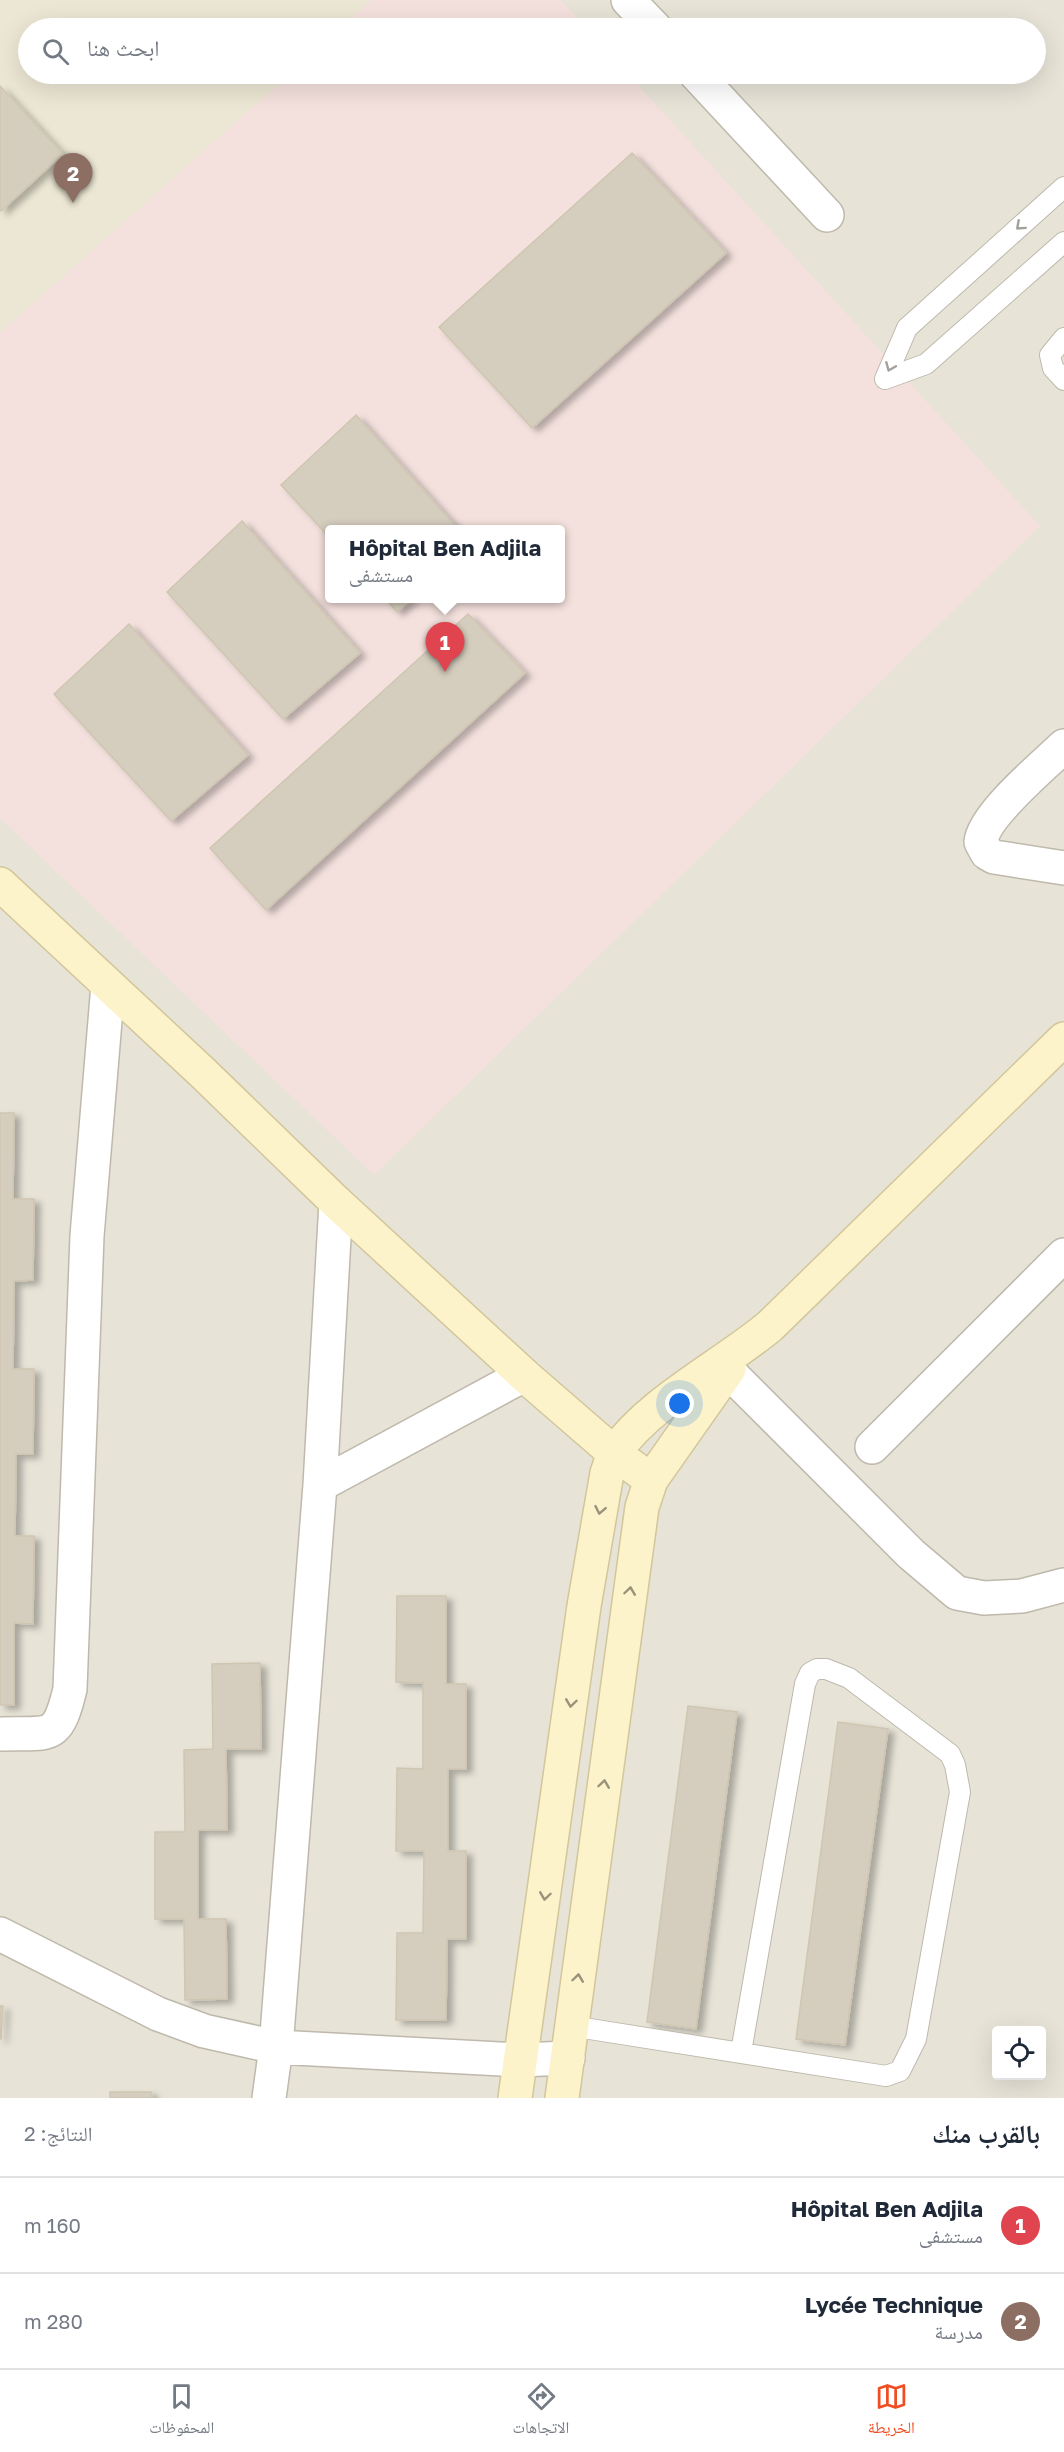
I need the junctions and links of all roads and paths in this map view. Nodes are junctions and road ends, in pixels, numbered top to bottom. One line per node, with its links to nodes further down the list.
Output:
1 (628, 0): 2 (street)
2 (645, 18)
3 (705, 84): 5 (street)
4 (1064, 187): 6 (lane, one-way to 6)
5 (827, 215)
6 (1064, 242)
7 (1064, 338): 8 (lane)
8 (1064, 380)
9 (1064, 746): 10 (street)
10 (1064, 868)
11 (0, 884): 12 (street)
12 (108, 985): 14 (street); 23 (street)
13 (1064, 1039): 16 (street)
14 (336, 1202): 17 (street); 21 (street)
15 (1064, 1255): 18 (street)
16 (731, 1360): 19 (street); 20 (street); 22 (street)
17 (524, 1375): 19 (street); 21 (street)
18 (872, 1447)
19 (614, 1453): 20 (street); 29 (street, one-way to 29)
20 (651, 1480): 25 (street, one-way to 20)
21 (320, 1485): 26 (street)
22 (1064, 1585)
23 (0, 1734)
24 (0, 1934): 26 (street)
25 (572, 2026): 27 (lane); 28 (street)
26 (276, 2047): 29 (street); 30 (street)
27 (741, 2052): 27 (lane)
28 (568, 2058): 29 (street); 32 (street)
29 (520, 2060): 31 (street)
30 (268, 2098)
31 (515, 2098)
32 (562, 2098)

